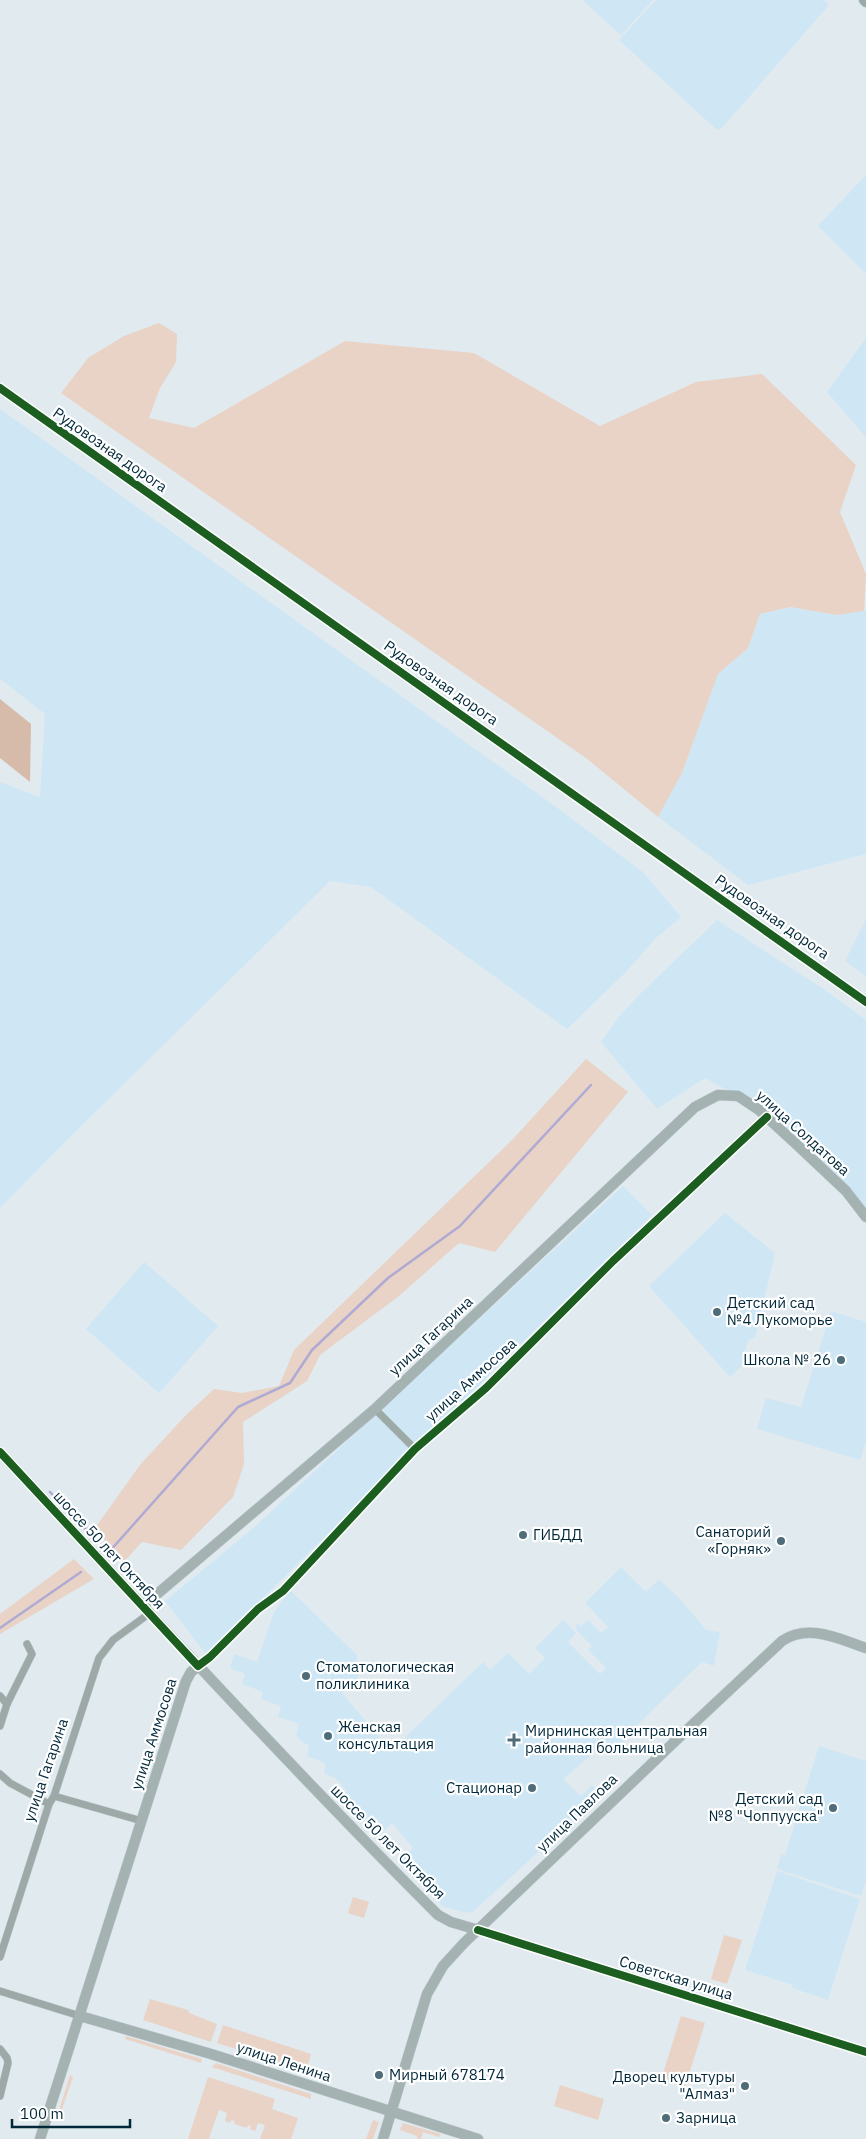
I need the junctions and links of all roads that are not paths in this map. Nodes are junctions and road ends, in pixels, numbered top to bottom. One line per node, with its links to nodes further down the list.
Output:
1 (0, 388): 2 (street, Рудовозная дорога)
2 (866, 1002)
3 (738, 1096): 4 (main road, улица Солдатова); 6 (main road, улица Гагарина)
4 (767, 1117): 5 (main road, улица Солдатова); 7 (street, улица Аммосова)
5 (866, 1217)
6 (375, 1409): 7 (street); 9 (main road, улица Гагарина)
7 (415, 1449): 12 (street, улица Аммосова)
8 (0, 1452): 9 (main road, шоссе 50 лет Октября)
9 (146, 1610): 12 (main road, шоссе 50 лет Октября); 17 (street, улица Гагарина)
10 (27, 1644): 14 (street)
11 (866, 1648): 20 (main road, улица Павлова)
12 (198, 1666): 19 (main road, улица Аммосова); 20 (main road, шоссе 50 лет Октября)
13 (0, 1696): 14 (street)
14 (7, 1704): 15 (street)
15 (0, 1726)
16 (0, 1774): 18 (street)
17 (54, 1796): 18 (street, улица Гагарина); 19 (street)
18 (49, 1804): 21 (street, улица Гагарина)
19 (142, 1821): 23 (main road, улица Аммосова)
20 (478, 1930): 25 (street, Советская улица); 27 (main road, улица Павлова)
21 (0, 1957)
22 (0, 1991): 23 (street)
23 (80, 2016): 27 (main road, улица Ленина); 28 (main road, улица Аммосова)
24 (0, 2049): 26 (street)
25 (866, 2052)
26 (0, 2096)
27 (392, 2112): 29 (main road, улица Павлова); 30 (main road, улица Ленина)
28 (40, 2139)
29 (383, 2139)
30 (478, 2139)

